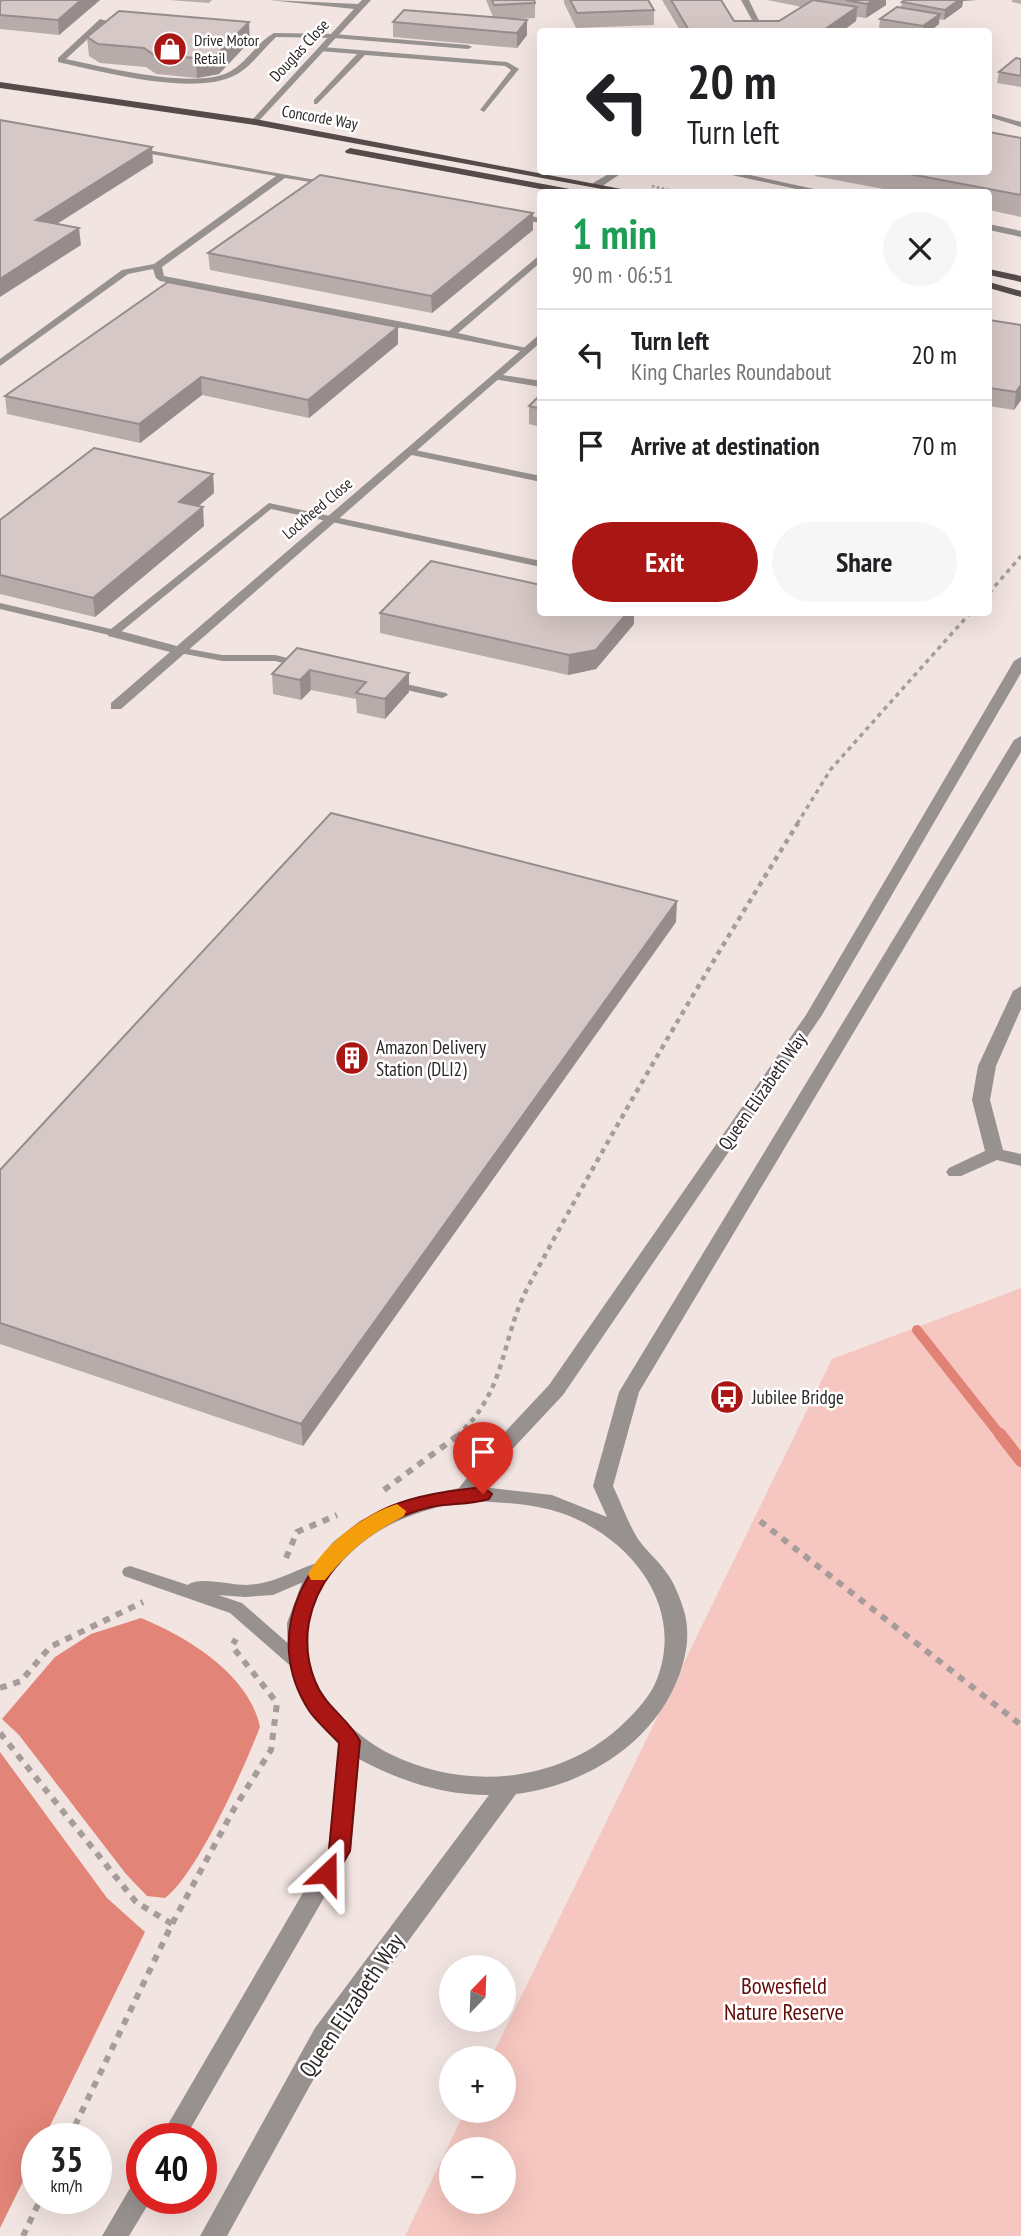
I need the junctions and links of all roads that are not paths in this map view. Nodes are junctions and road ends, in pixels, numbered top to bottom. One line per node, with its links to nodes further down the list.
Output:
1 (272, 0): 3 (street)
2 (745, 0): 5 (lane)
3 (364, 3): 6 (street, Douglas Close)
4 (103, 21): 6 (lane)
5 (760, 28)
6 (334, 36): 7 (lane); 8 (street, Douglas Close)
7 (468, 47)
8 (322, 49): 9 (lane); 15 (street, Douglas Close)
9 (363, 52): 12 (lane); 13 (lane)
10 (0, 85): 15 (main road, Concorde Way)
11 (0, 96): 25 (main road, Concorde Way)
12 (317, 102)
13 (484, 110)
14 (992, 116): 16 (lane)
15 (255, 122): 18 (main road, Concorde Way)
16 (1021, 125)
17 (121, 147): 19 (lane)
18 (537, 174)
19 (283, 175): 23 (lane); 33 (lane)
20 (543, 175): 24 (main road, Concorde Way)
21 (613, 175): 24 (street)
22 (738, 175): 27 (street)
23 (337, 185)
24 (597, 185): 26 (main road, Concorde Way)
25 (554, 189)
26 (617, 189)
27 (808, 189)
28 (500, 214): 29 (lane)
29 (537, 220)
30 (992, 228): 31 (street)
31 (1021, 234)
32 (537, 260): 38 (lane)
33 (157, 266): 38 (lane); 40 (lane)
34 (992, 273): 35 (main road)
35 (1021, 279)
36 (992, 286): 37 (main road)
37 (1021, 294)
38 (450, 335): 39 (lane)
39 (536, 342): 41 (street, Lockheed Close)
40 (0, 363)
41 (496, 377): 42 (lane); 43 (street, Lockheed Close)
42 (537, 383)
43 (410, 452): 44 (lane); 45 (street, Lockheed Close)
44 (537, 478)
45 (331, 518): 46 (lane); 48 (lane); 49 (street, Lockheed Close)
46 (537, 563)
47 (0, 606): 48 (lane)
48 (113, 633): 49 (street)
49 (178, 650): 51 (lane); 54 (street, Lockheed Close)
50 (1021, 661): 60 (street, Queen Elizabeth Way)
51 (314, 667)
52 (378, 681): 53 (lane)
53 (442, 695)
54 (116, 706)
55 (1021, 740): 61 (street, Queen Elizabeth Way)
56 (1021, 990): 57 (street)
57 (995, 1154): 58 (street); 59 (street)
58 (1021, 1160)
59 (955, 1172)
60 (465, 1494): 61 (street); 62 (street)
61 (629, 1542): 67 (street)
62 (323, 1567): 64 (lane); 65 (street)
63 (130, 1572): 64 (lane)
64 (173, 1585): 65 (lane)
65 (300, 1664): 66 (street)
66 (350, 1741): 67 (street); 68 (street)
67 (509, 1786): 71 (street, Queen Elizabeth Way)
68 (181, 2123)
69 (128, 2214): 70 (street)
70 (115, 2236)
71 (213, 2236)

